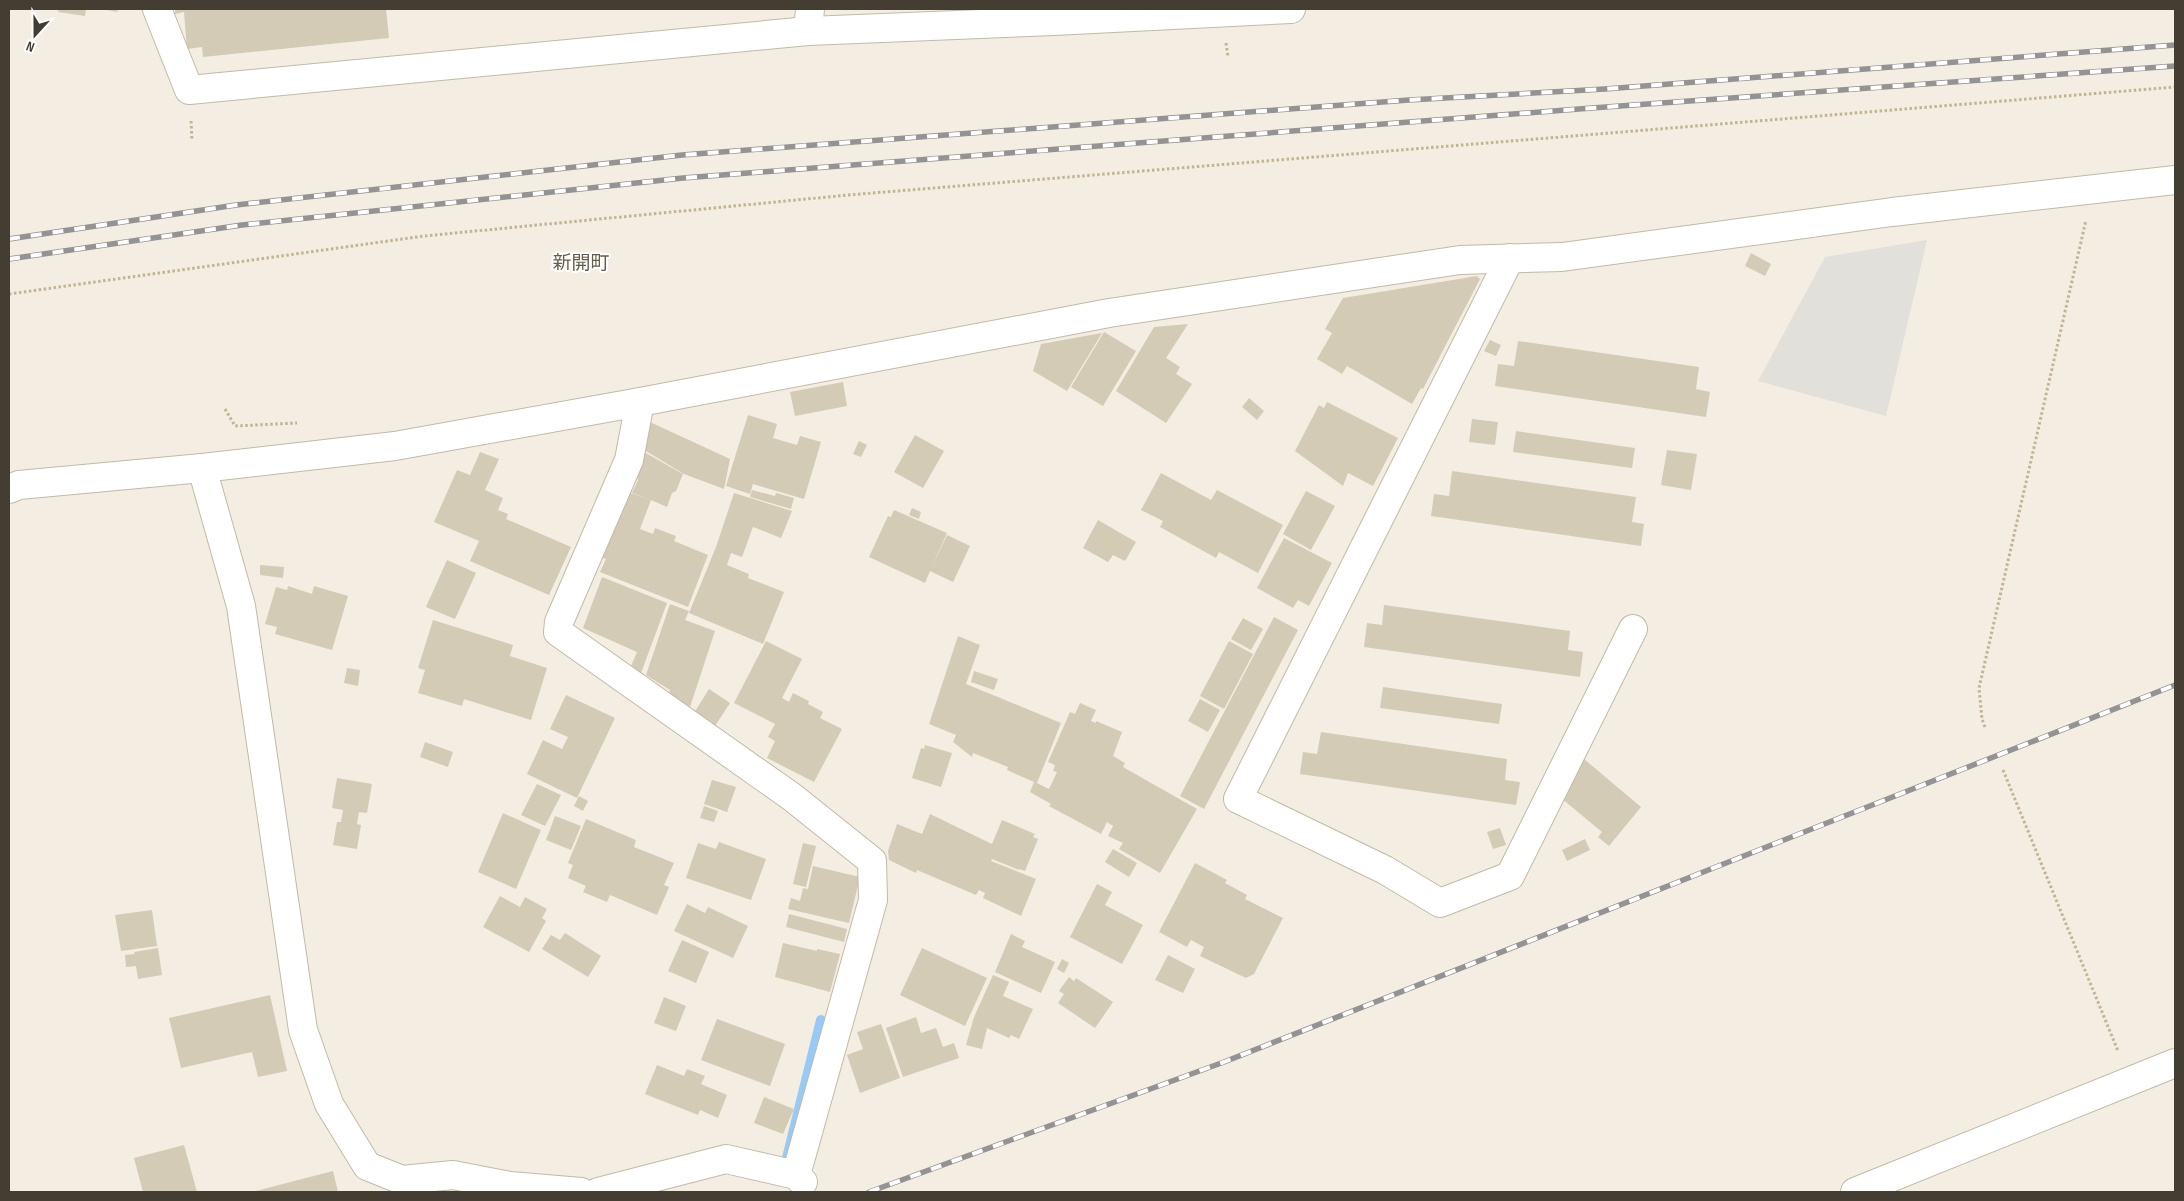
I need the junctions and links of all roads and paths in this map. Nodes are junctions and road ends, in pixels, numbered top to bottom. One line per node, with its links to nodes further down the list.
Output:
1 (157, 9): 3 (street)
2 (1291, 9): 3 (street)
3 (809, 20)
4 (2175, 87): 8 (path)
5 (2175, 180): 6 (street)
6 (2093, 190): 7 (street); 13 (path)
7 (1510, 258): 9 (street); 12 (street)
8 (9, 294)
9 (640, 402): 10 (street); 18 (street)
10 (202, 468): 11 (street); 17 (street)
11 (9, 489)
12 (1633, 629)
13 (1985, 727)
14 (2003, 770): 16 (path)
15 (2175, 1063): 16 (street)
16 (2130, 1082): 19 (street)
17 (581, 1192)
18 (598, 1192)
19 (1855, 1192)

